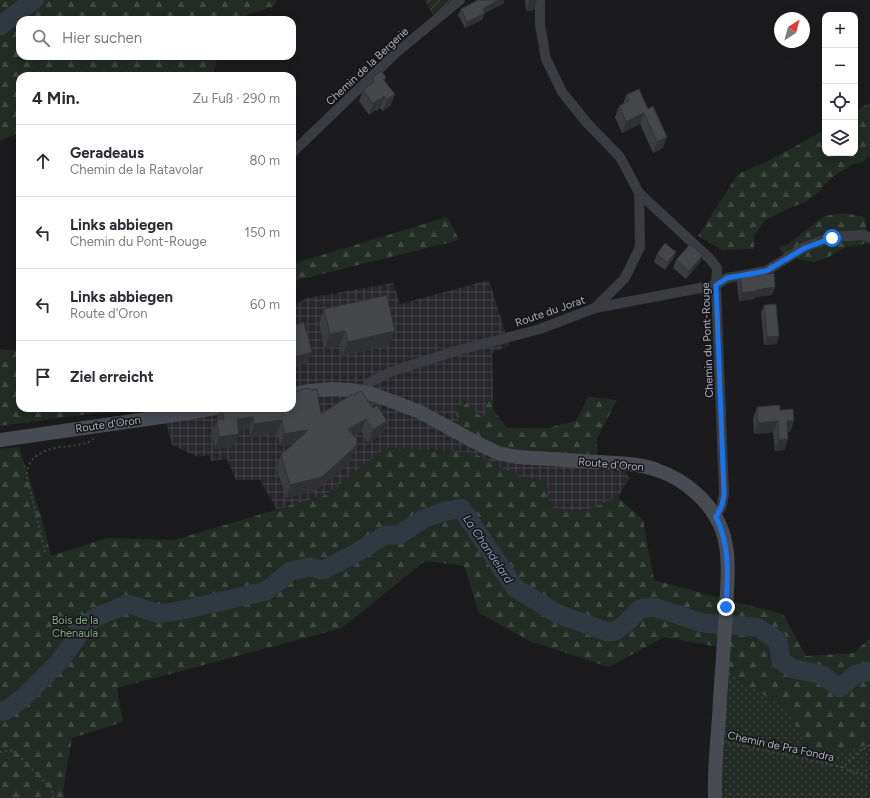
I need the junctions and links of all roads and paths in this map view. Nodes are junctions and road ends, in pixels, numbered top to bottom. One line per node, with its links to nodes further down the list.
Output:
1 (460, 0): 3 (street, Chemin de la Bergerie)
2 (540, 0): 4 (street, Route du Jorat)
3 (296, 149)
4 (639, 193): 6 (street, Chemin du Pont-Rouge); 7 (street, Route du Jorat)
5 (870, 238): 6 (street)
6 (716, 285): 7 (street); 13 (street, Chemin du Pont-Rouge)
7 (596, 308): 8 (street, Route du Jorat)
8 (363, 392): 9 (main road, Route d'Oron); 13 (main road, Route d'Oron)
9 (296, 393)
10 (190, 412): 11 (main road, Route d'Oron)
11 (97, 426): 12 (main road, Route d'Oron); 14 (path)
12 (0, 440)
13 (716, 517): 15 (main road, Route d'Oron)
14 (45, 552)
15 (717, 740): 18 (path, Chemin de Pra Fondra); 21 (main road, Route d'Oron)
16 (870, 745): 18 (path, Chemin de Pra Fondra)
17 (0, 752): 20 (path)
18 (842, 767): 19 (path, Chemin de Pra Fondra)
19 (870, 777)
20 (53, 798)
21 (715, 798)

